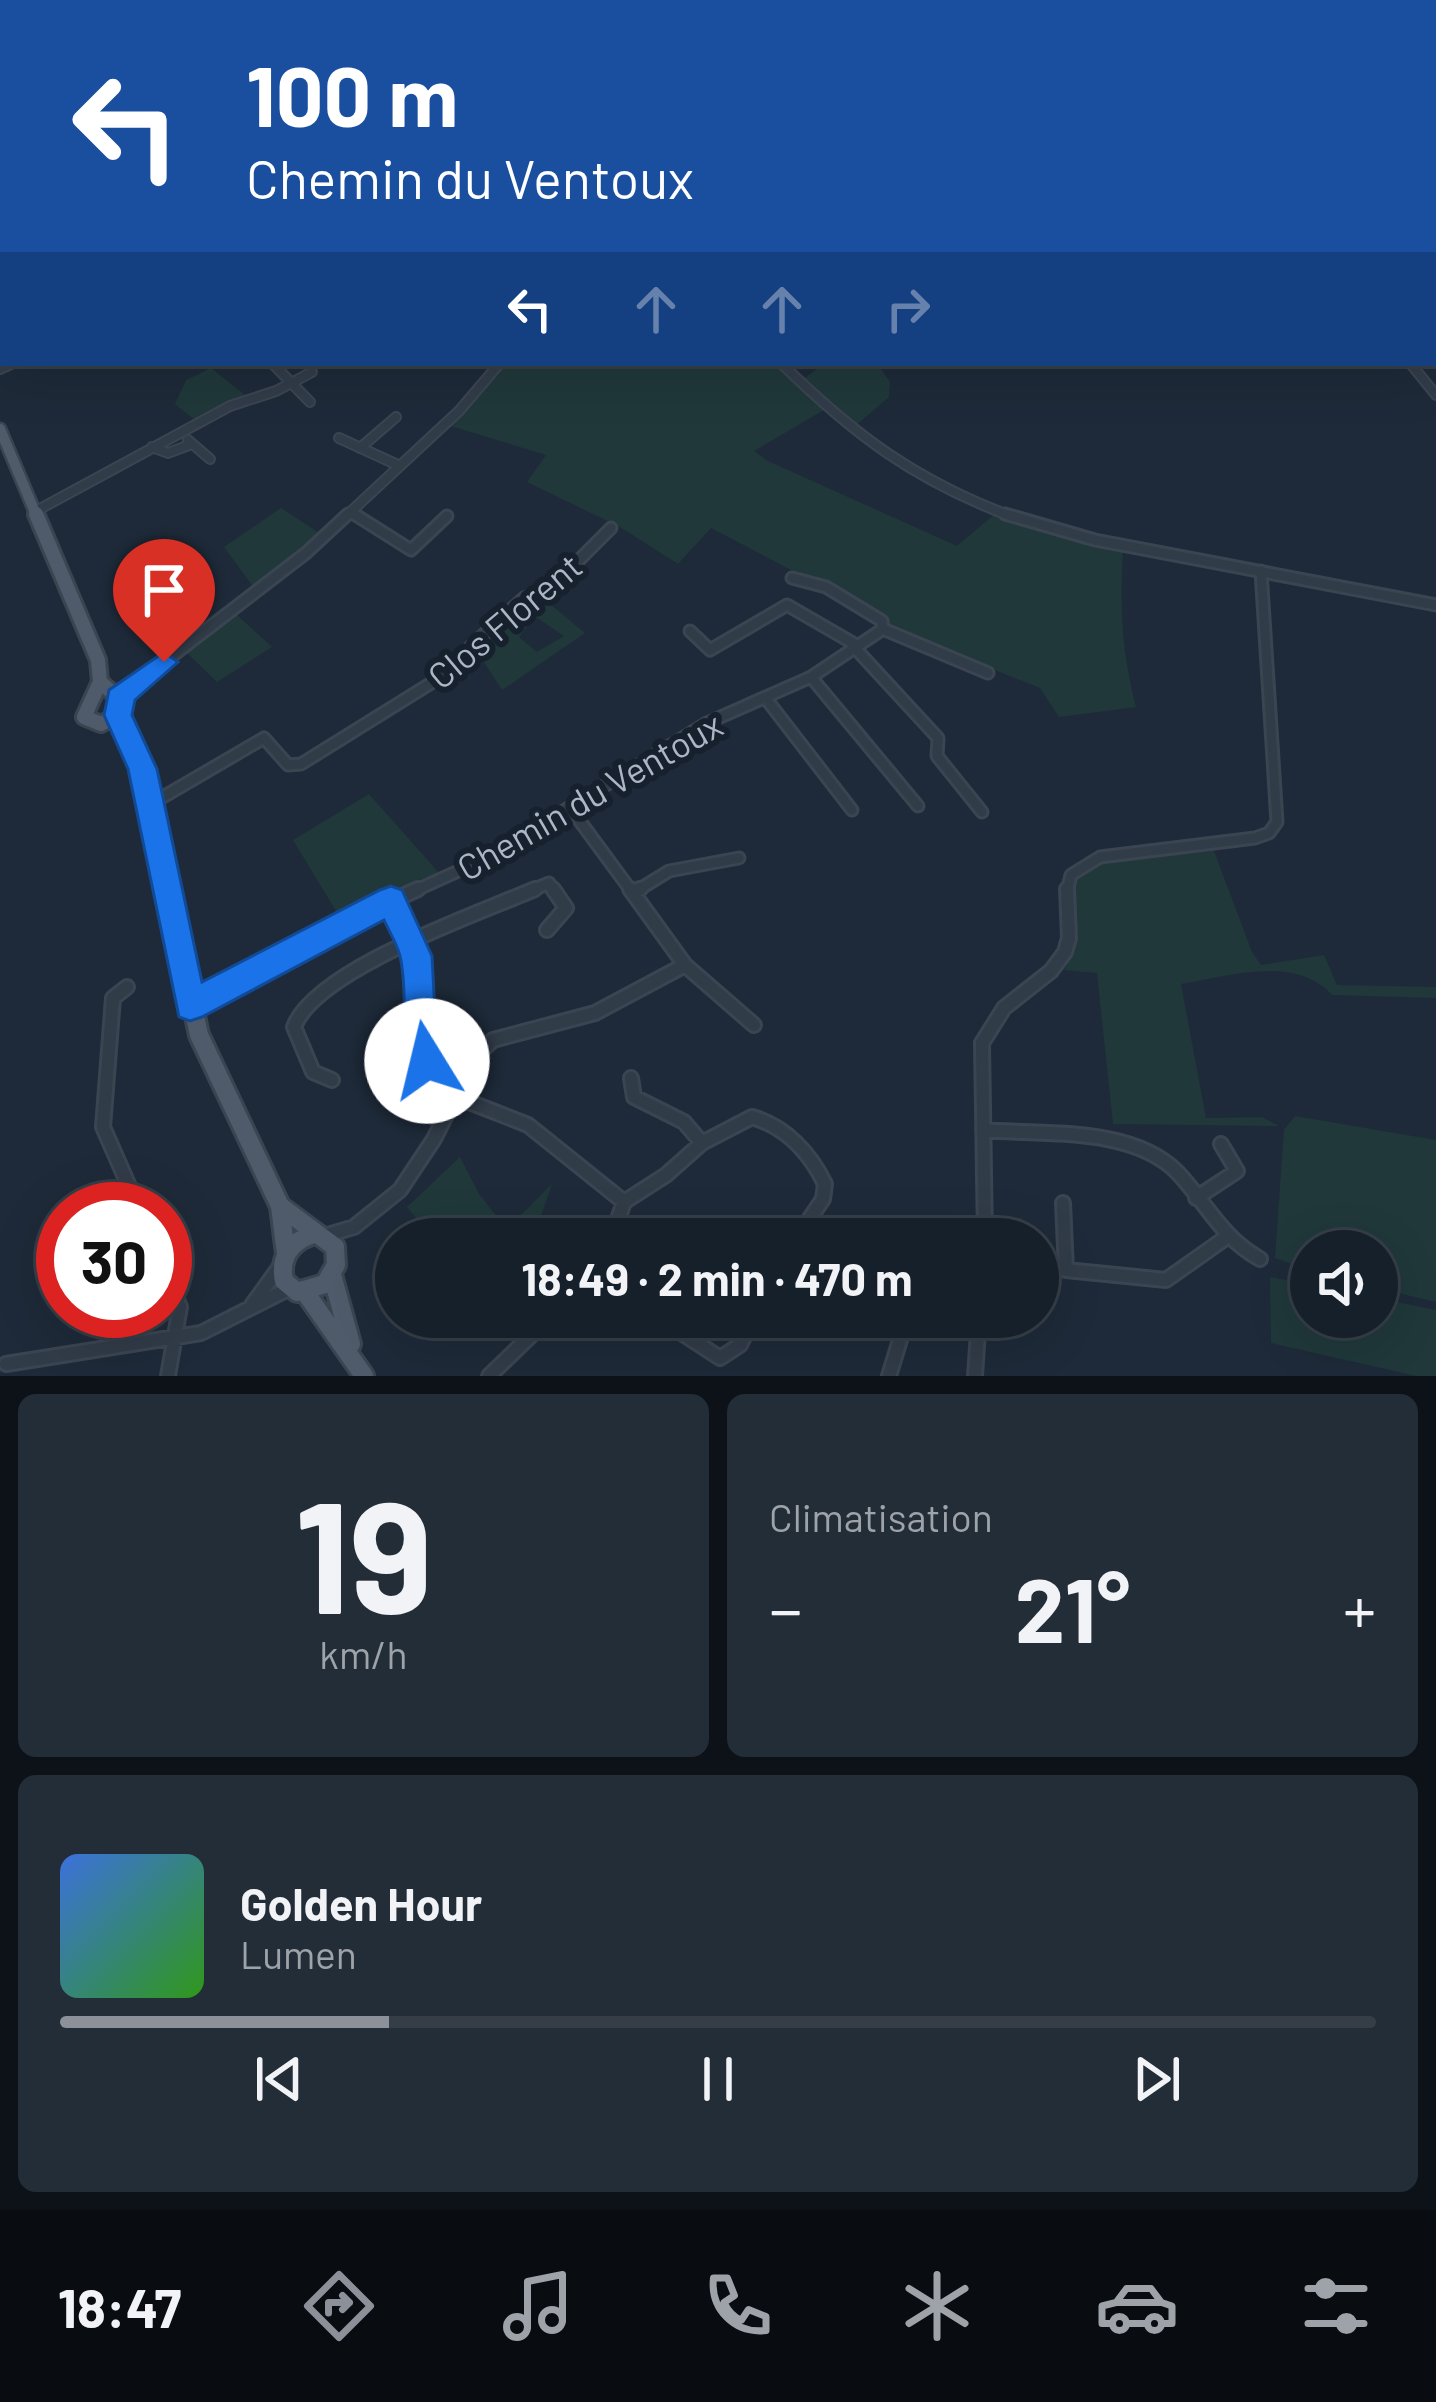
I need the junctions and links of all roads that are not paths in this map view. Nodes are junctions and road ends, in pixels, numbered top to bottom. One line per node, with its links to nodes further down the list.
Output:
1 (275, 366): 6 (street)
2 (497, 366): 17 (street)
3 (784, 366): 24 (street)
4 (1412, 366): 7 (street)
5 (313, 372): 6 (street)
6 (292, 384): 8 (street); 11 (street)
7 (1436, 395)
8 (310, 401)
9 (396, 417): 15 (street)
10 (0, 429): 20 (main road)
11 (179, 433): 13 (street); 14 (street)
12 (339, 438): 15 (street)
13 (192, 444): 14 (street); 16 (street)
14 (147, 446): 18 (street); 19 (street)
15 (360, 448): 17 (street)
16 (210, 459)
17 (400, 466): 21 (street)
18 (61, 494): 19 (street); 20 (street)
19 (48, 496): 20 (street)
20 (33, 506): 32 (main road)
21 (351, 512): 22 (street); 32 (street)
22 (447, 516)
23 (611, 528): 37 (street, Clos Florent)
24 (1261, 571): 26 (street); 54 (street)
25 (792, 578): 27 (street)
26 (1436, 605)
27 (883, 629): 29 (street, Chemin du Ventoux); 30 (street)
28 (690, 631): 29 (street)
29 (856, 647): 31 (street, Chemin du Ventoux); 41 (street)
30 (988, 673)
31 (811, 677): 33 (street, Chemin du Ventoux); 38 (street)
32 (110, 691): 34 (main road); 35 (main road)
33 (766, 700): 39 (street, Chemin du Ventoux); 40 (street)
34 (118, 715): 35 (main road); 36 (main road)
35 (100, 724): 36 (main road)
36 (129, 749): 37 (main road)
37 (151, 804): 49 (main road)
38 (918, 806)
39 (571, 809): 43 (street); 44 (street, Chemin du Ventoux)
40 (852, 810)
41 (982, 812)
42 (739, 858): 43 (street)
43 (635, 892): 47 (street)
44 (391, 900): 46 (street); 49 (street, Chemin du Ventoux)
45 (547, 930): 46 (street)
46 (412, 945): 52 (street); 53 (street)
47 (685, 965): 50 (street); 53 (street)
48 (127, 987): 57 (street)
49 (190, 1006): 61 (main road)
50 (754, 1025)
51 (631, 1078): 55 (street)
52 (332, 1080)
53 (454, 1096): 59 (street); 65 (street)
54 (983, 1130): 58 (street); 64 (street)
55 (702, 1143): 59 (street); 63 (street)
56 (1221, 1144): 58 (street)
57 (127, 1182)
58 (1196, 1198): 67 (street)
59 (624, 1202): 62 (street)
60 (1063, 1203): 67 (street)
61 (280, 1206): 66 (main road); 68 (main road)
62 (618, 1218)
63 (810, 1218)
64 (985, 1218)
65 (353, 1229): 66 (street); 70 (street)
66 (319, 1235): 68 (main road); 70 (main road)
67 (1224, 1239): 69 (street)
68 (284, 1259): 71 (main road); 72 (street)
69 (1260, 1259)
70 (334, 1265): 71 (main road); 83 (main road)
71 (297, 1290): 72 (street); 83 (main road)
72 (248, 1309): 73 (street)
73 (192, 1334)
74 (166, 1338): 82 (street)
75 (178, 1338): 84 (street)
76 (528, 1338): 85 (street)
77 (686, 1338): 81 (street)
78 (744, 1338): 81 (street)
79 (901, 1338): 87 (street)
80 (978, 1338): 88 (street)
81 (720, 1358): 86 (street)
82 (2, 1365)
83 (360, 1368)
84 (168, 1376)
85 (489, 1376)
86 (719, 1376)
87 (889, 1376)
88 (975, 1376)

